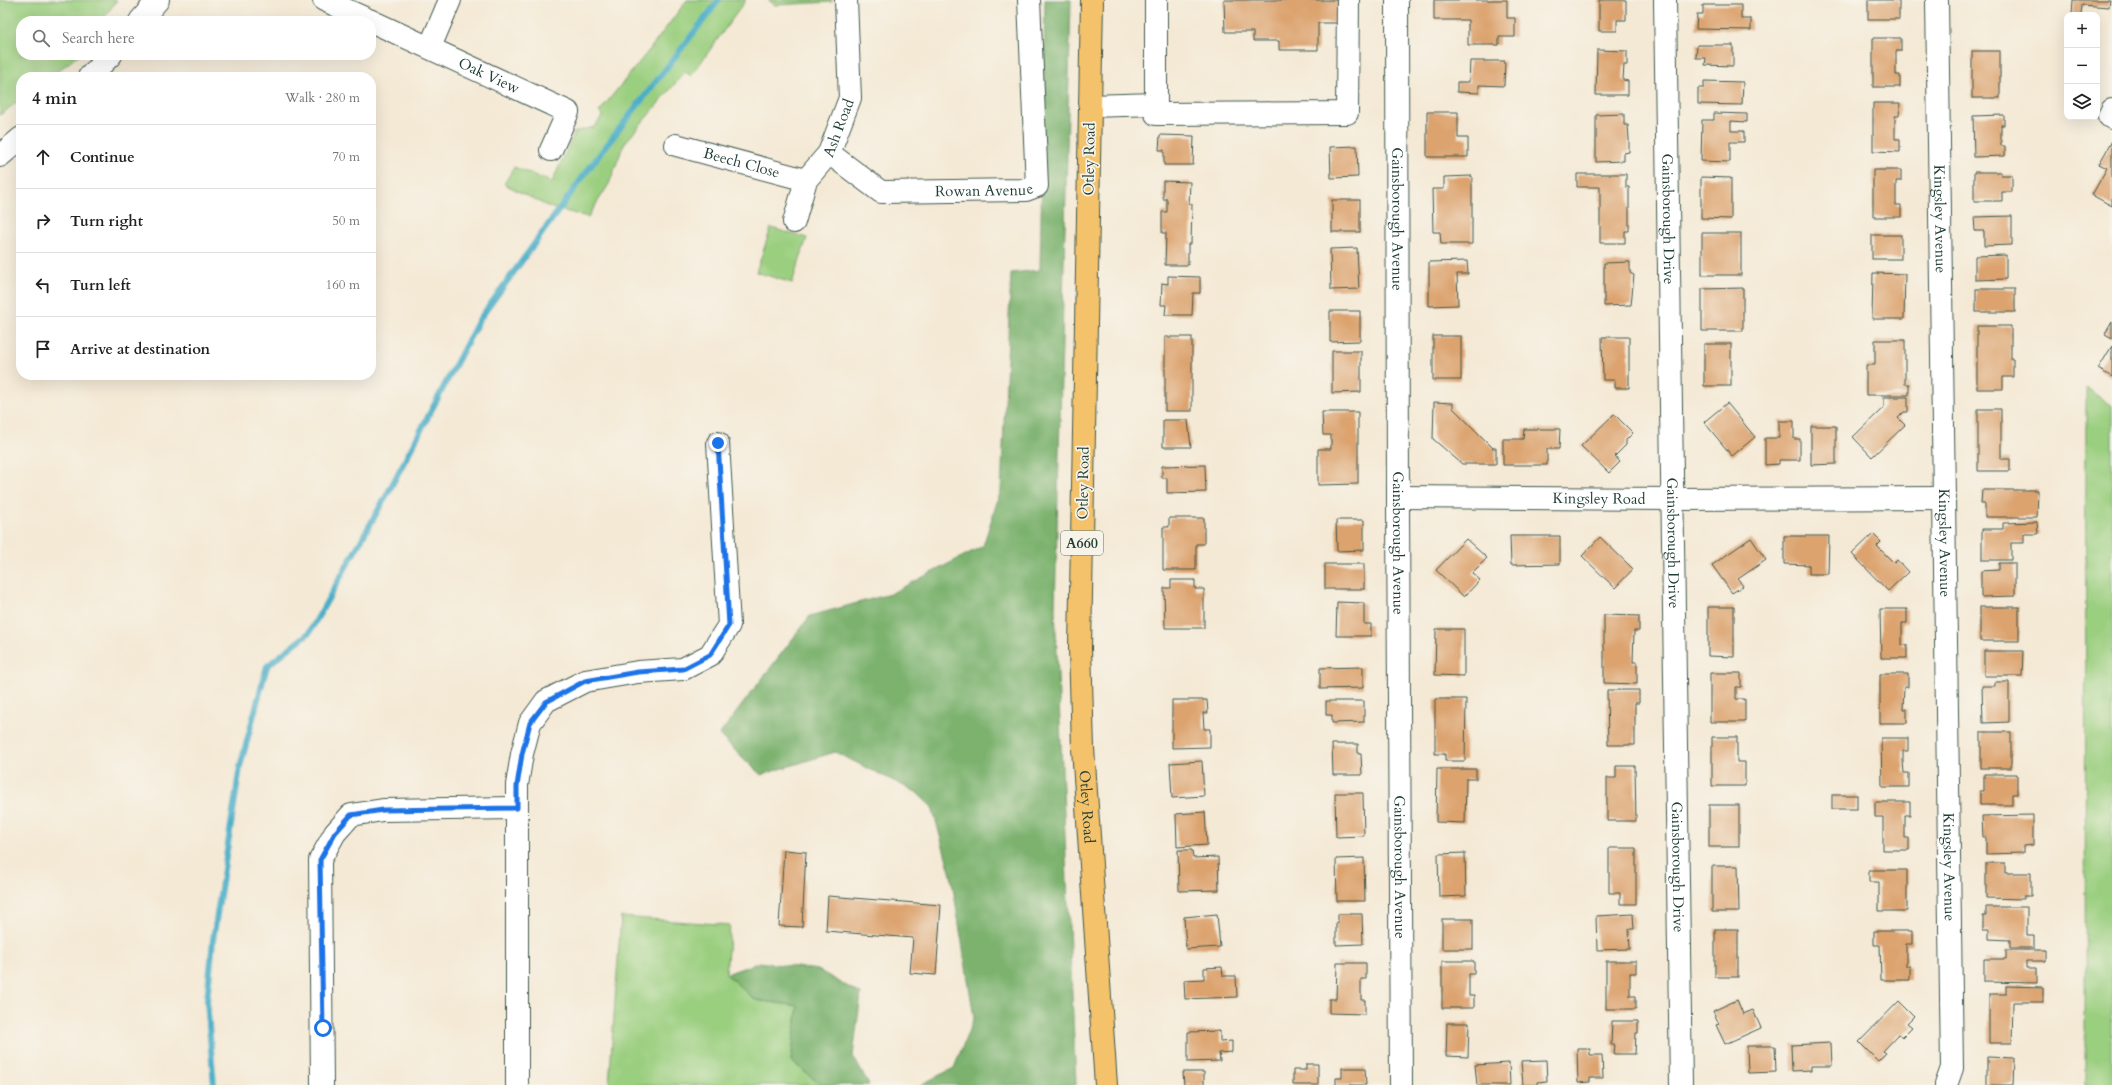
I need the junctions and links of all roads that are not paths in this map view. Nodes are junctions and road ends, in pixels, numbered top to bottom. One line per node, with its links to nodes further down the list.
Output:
1 (158, 0): 12 (street)
2 (324, 0): 13 (street, Oak View)
3 (450, 0): 15 (street)
4 (846, 0): 25 (street, Ash Road)
5 (1029, 0): 25 (street, Rowan Avenue)
6 (1092, 0): 19 (highway, Otley Road / A660)
7 (1156, 0): 18 (street)
8 (1348, 0): 18 (street)
9 (1398, 0): 30 (street, Gainsborough Avenue)
10 (1665, 0): 32 (street, Gainsborough Drive)
11 (1937, 0): 31 (street, Kingsley Avenue)
12 (144, 16)
13 (360, 16)
14 (376, 23): 15 (street, Oak View)
15 (430, 47): 24 (street, Oak View)
16 (106, 60): 17 (street)
17 (94, 72)
18 (1156, 104): 19 (street)
19 (1090, 106): 36 (highway, Otley Road / A660)
20 (2112, 110): 21 (street)
21 (2112, 118)
22 (16, 142): 26 (street)
23 (676, 145): 27 (street, Beech Close)
24 (551, 150)
25 (829, 153): 27 (street, Ash Road)
26 (0, 156)
27 (806, 180): 28 (street, Ash Road)
28 (794, 222)
29 (718, 443): 33 (street)
30 (1398, 497): 32 (street, Kingsley Road); 37 (street, Gainsborough Avenue)
31 (1945, 498): 32 (street, Kingsley Road); 39 (street, Kingsley Avenue)
32 (1672, 499): 38 (street, Gainsborough Drive)
33 (517, 808): 34 (street); 35 (street)
34 (322, 1085)
35 (517, 1085)
36 (1106, 1085)
37 (1401, 1085)
38 (1681, 1085)
39 (1946, 1085)

